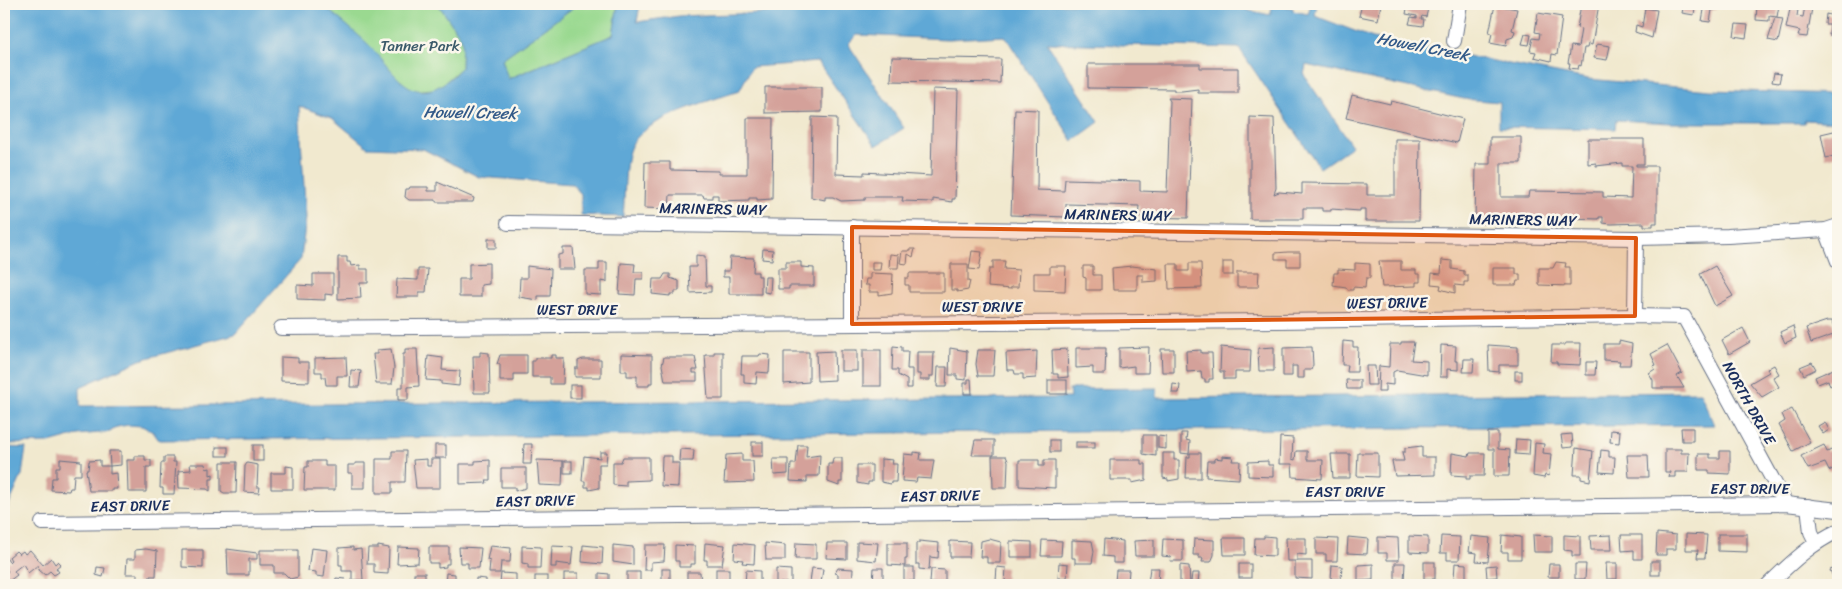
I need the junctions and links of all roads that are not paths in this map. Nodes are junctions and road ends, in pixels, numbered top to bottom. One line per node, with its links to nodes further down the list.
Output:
1 (1460, 4): 2 (street)
2 (1454, 41)
3 (508, 223): 4 (street, MARINERS WAY)
4 (852, 227): 6 (street, MARINERS WAY); 10 (street)
5 (1832, 228): 6 (street, MARINERS WAY); 7 (street)
6 (1636, 238): 8 (street)
7 (1838, 262)
8 (1635, 316): 9 (street, WEST DRIVE); 10 (street, WEST DRIVE)
9 (1684, 317): 12 (street, NORTH DRIVE)
10 (852, 324): 11 (street, WEST DRIVE)
11 (281, 328)
12 (1786, 504): 13 (street, EAST DRIVE); 15 (street, EAST DRIVE)
13 (1808, 506): 14 (street, EAST DRIVE); 17 (street)
14 (1838, 510)
15 (42, 523)
16 (1838, 531): 17 (street)
17 (1816, 542): 18 (street)
18 (1768, 585)

